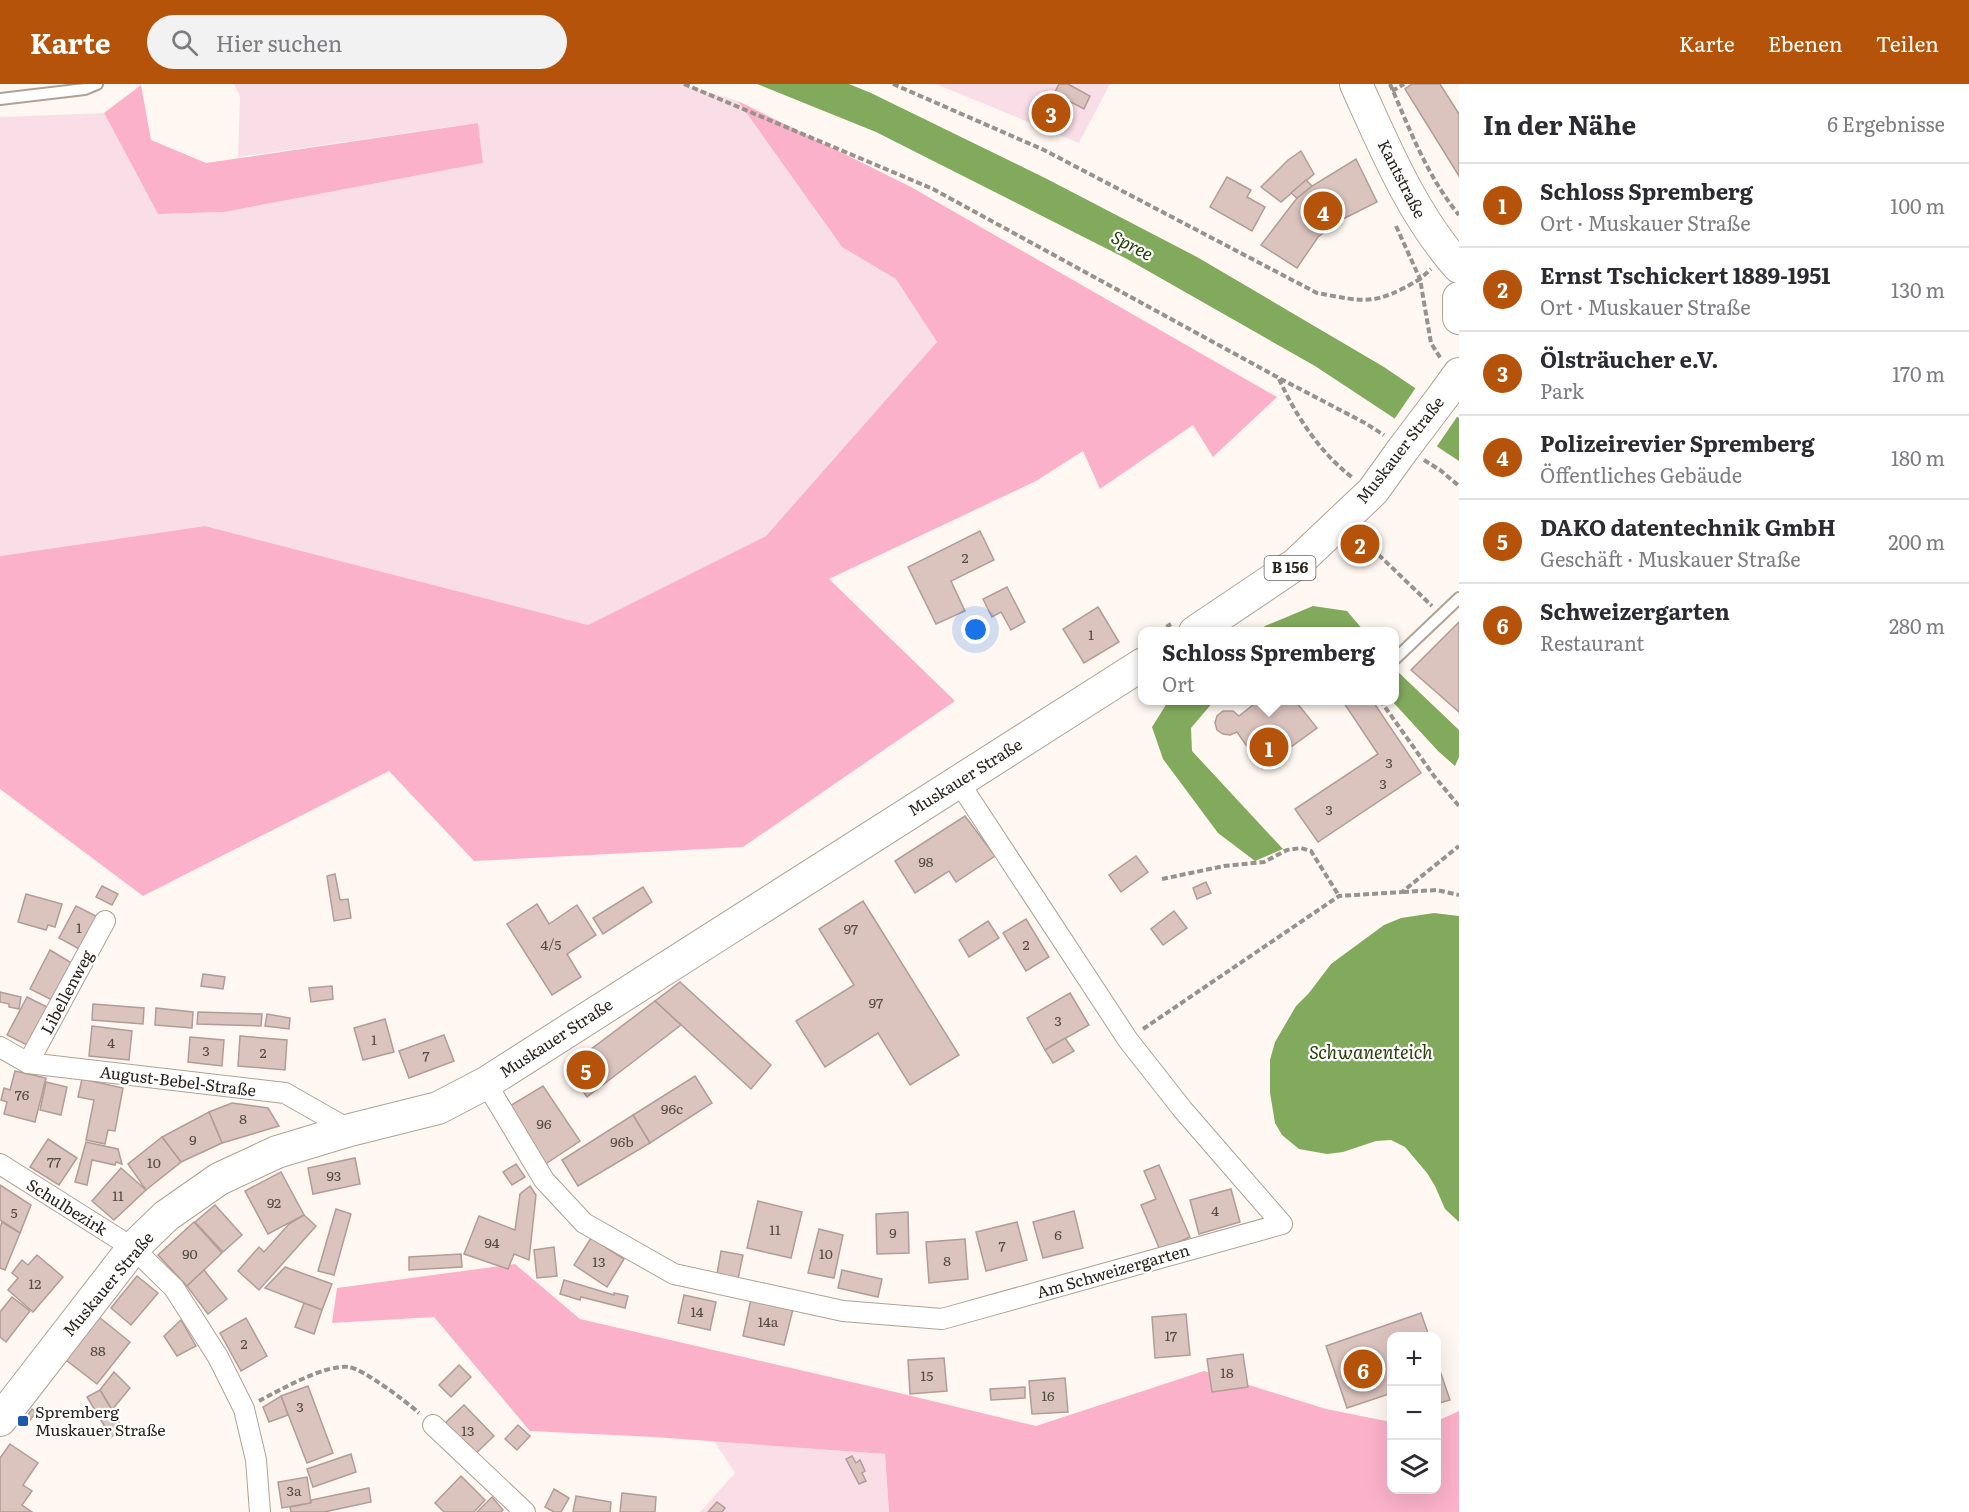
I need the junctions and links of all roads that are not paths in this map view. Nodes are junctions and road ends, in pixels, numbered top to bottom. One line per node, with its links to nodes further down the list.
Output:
1 (98, 84): 3 (lane)
2 (1356, 84): 4 (main road, Kantstraße)
3 (0, 99)
4 (1459, 267)
5 (1459, 298): 6 (main road)
6 (1459, 318)
7 (1447, 376): 9 (main road, Muskauer Straße / B 156, bridge)
8 (1459, 598): 10 (lane)
9 (1202, 627)
10 (1399, 655)
11 (1138, 667): 12 (main road, Muskauer Straße)
12 (958, 781): 16 (main road, Muskauer Straße); 16 (street, Am Schweizergarten)
13 (105, 921): 15 (street, Libellenweg)
14 (0, 1047): 15 (street, August-Bebel-Straße)
15 (28, 1063): 17 (street, August-Bebel-Straße)
16 (486, 1083): 17 (main road, Muskauer Straße)
17 (350, 1130): 19 (main road, Muskauer Straße)
18 (0, 1164): 19 (street, Schulbezirk)
19 (133, 1248): 20 (main road, Muskauer Straße); 22 (street, Schulbezirk)
20 (0, 1420)
21 (433, 1425): 23 (street)
22 (260, 1512)
23 (525, 1512)

